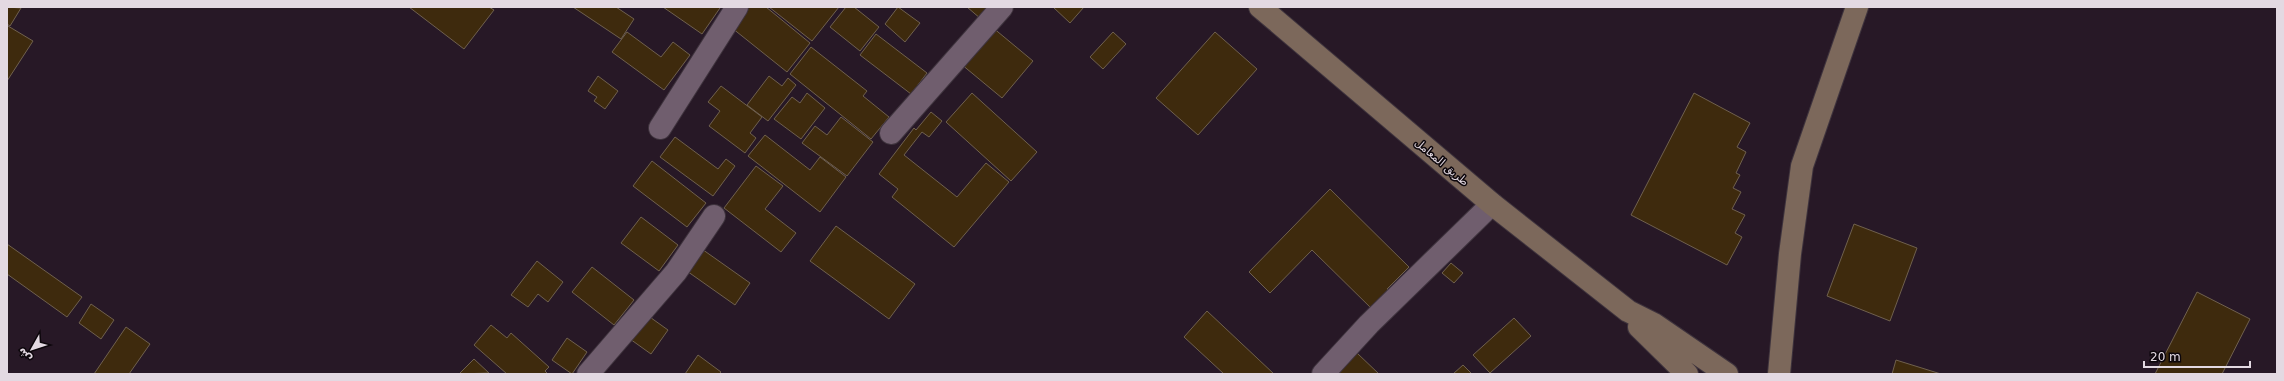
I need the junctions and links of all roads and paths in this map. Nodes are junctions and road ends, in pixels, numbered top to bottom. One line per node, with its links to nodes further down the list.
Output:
1 (737, 7): 5 (street)
2 (1002, 7): 6 (street)
3 (1260, 7): 7 (main road, طريق المعامل)
4 (1857, 7): 14 (main road)
5 (660, 128)
6 (891, 133)
7 (1492, 204): 9 (main road, طريق المعامل); 11 (street)
8 (714, 216): 10 (street)
9 (1628, 311): 12 (main road); 13 (main road)
10 (588, 374)
11 (1323, 374)
12 (1687, 374)
13 (1727, 374)
14 (1779, 374)

